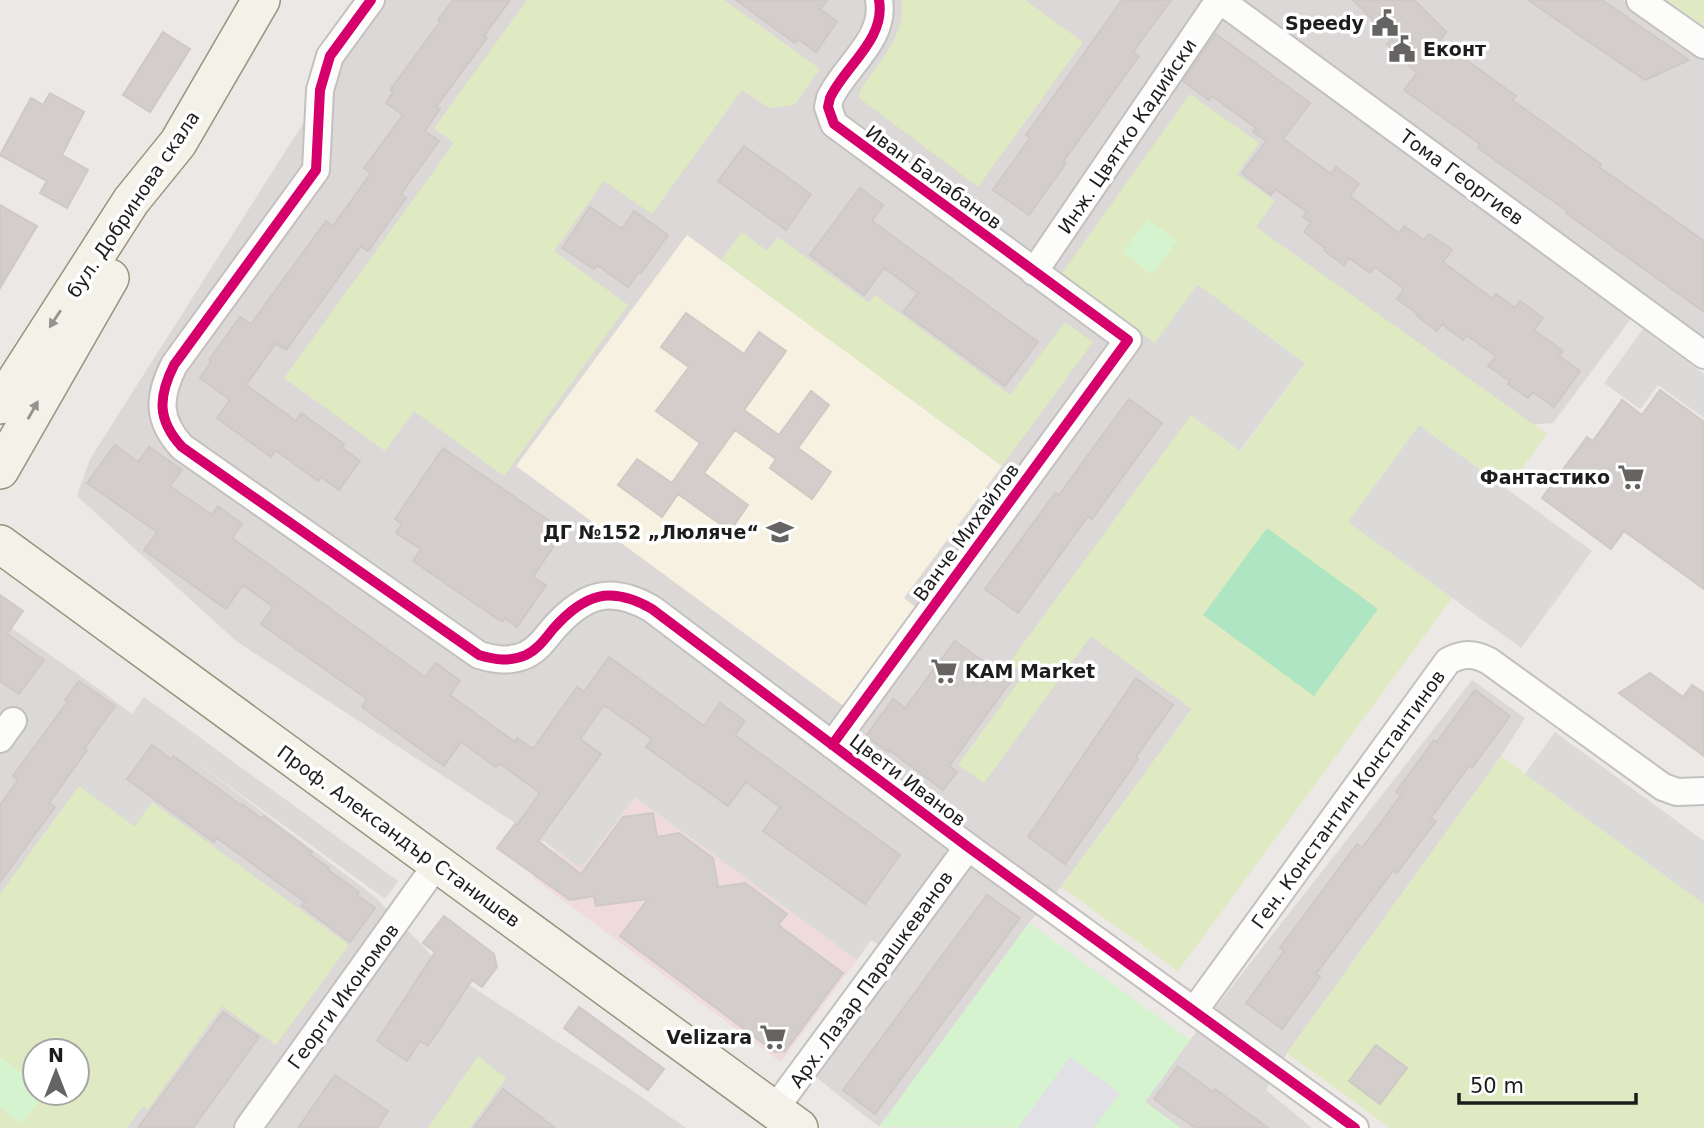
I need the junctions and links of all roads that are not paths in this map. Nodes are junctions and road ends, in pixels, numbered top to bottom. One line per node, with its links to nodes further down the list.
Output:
1 (261, 0): 7 (street, бул. Добринова скала)
2 (371, 0): 14 (street, Цвети Иванов)
3 (879, 0): 8 (street, Иван Балабанов)
4 (1220, 0): 8 (street, Инж. Цвятко Кадийски); 10 (street, Тома Георгиев)
5 (1640, 0): 6 (street)
6 (1704, 45)
7 (178, 143): 11 (street, бул. Добринова скала, one-way to 11); 12 (street, one-way to 7)
8 (1034, 272): 9 (street, Иван Балабанов)
9 (1128, 340): 14 (street, Ванче Михайлов)
10 (1704, 355)
11 (0, 405)
12 (0, 470)
13 (0, 544): 17 (street, Проф. Александър Станишев)
14 (832, 745): 16 (street, Цвети Иванов)
15 (1704, 791): 18 (street, Ген. Константин Константинов)
16 (968, 847): 18 (street, Цвети Иванов); 19 (street, Арх. Лазар Парашкеванов)
17 (437, 864): 19 (street, Проф. Александър Станишев); 20 (street, Георги Икономов)
18 (1194, 1011): 21 (street, Цвети Иванов)
19 (787, 1119)
20 (248, 1128)
21 (1355, 1128)

